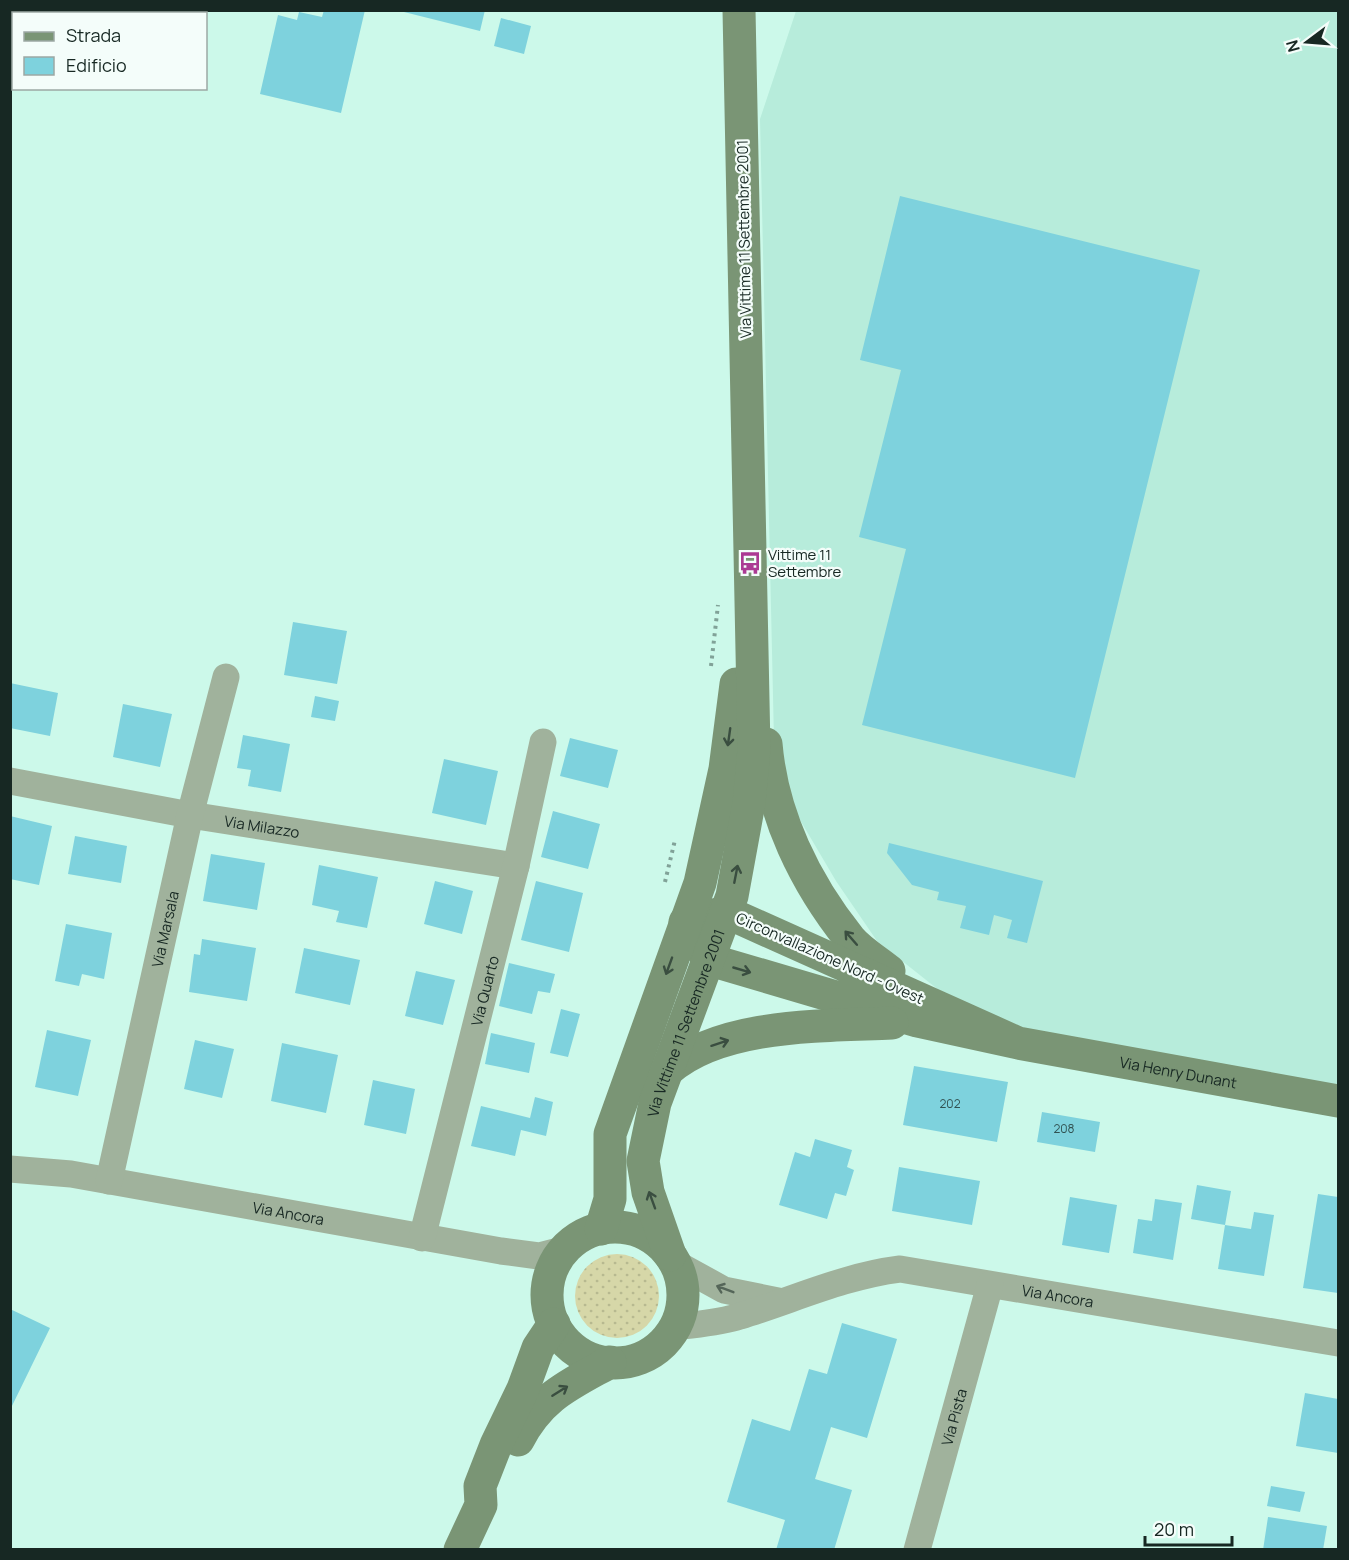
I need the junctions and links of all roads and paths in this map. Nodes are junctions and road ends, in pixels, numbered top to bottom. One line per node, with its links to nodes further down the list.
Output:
1 (739, 10): 2 (main road, Via Vittime 11 Settembre 2001)
2 (750, 569): 12 (main road, Via Vittime 11 Settembre 2001, one-way to 2); 13 (main road, one-way to 13); 15 (main road, one-way to 2)
3 (718, 603): 4 (path)
4 (710, 672)
5 (226, 677): 8 (street, Via Marsala)
6 (543, 742): 10 (street, Via Quarto)
7 (10, 781): 8 (street, Via Milazzo)
8 (190, 815): 10 (street, Via Milazzo); 20 (street, Via Marsala)
9 (676, 833): 11 (path)
10 (516, 866): 22 (street, Via Quarto)
11 (662, 891)
12 (726, 912): 13 (main road, Circonvallazione Nord - Ovest); 14 (main road, Via Vittime 11 Settembre 2001); 15 (main road, Circonvallazione Nord - Ovest)
13 (685, 922): 14 (main road); 21 (main road, one-way to 21)
14 (710, 960): 15 (main road, Circonvallazione Nord - Ovest, one-way to 15); 17 (main road, Via Vittime 11 Settembre 2001)
15 (923, 1011): 16 (main road, Circonvallazione Nord - Ovest); 17 (main road, Circonvallazione Nord - Ovest, one-way to 15)
16 (1018, 1043): 18 (main road, Via Henry Dunant)
17 (668, 1070): 24 (main road, Via Vittime 11 Settembre 2001, one-way to 17)
18 (1338, 1101)
19 (10, 1169): 20 (street, Via Ancora)
20 (108, 1181): 22 (street, Via Ancora)
21 (600, 1229): 23 (main road, Via Ancora); 24 (main road, Via Ancora)
22 (422, 1238): 23 (street, Via Ancora)
23 (566, 1249): 27 (main road, Via Ancora)
24 (673, 1259): 26 (street, Via Ancora, one-way to 24); 28 (main road, Via Ancora)
25 (990, 1285): 26 (street, Via Ancora); 29 (street, Via Ancora); 33 (street, Via Pista)
26 (779, 1301): 28 (street, Via Ancora)
27 (554, 1324): 30 (main road, Via Ancora); 31 (main road, Via Ancora)
28 (675, 1327): 30 (main road, Via Ancora)
29 (1338, 1343)
30 (610, 1362): 31 (main road, Via Ancora, one-way to 30)
31 (481, 1505): 32 (main road, Via Ancora)
32 (460, 1550)
33 (917, 1550)

